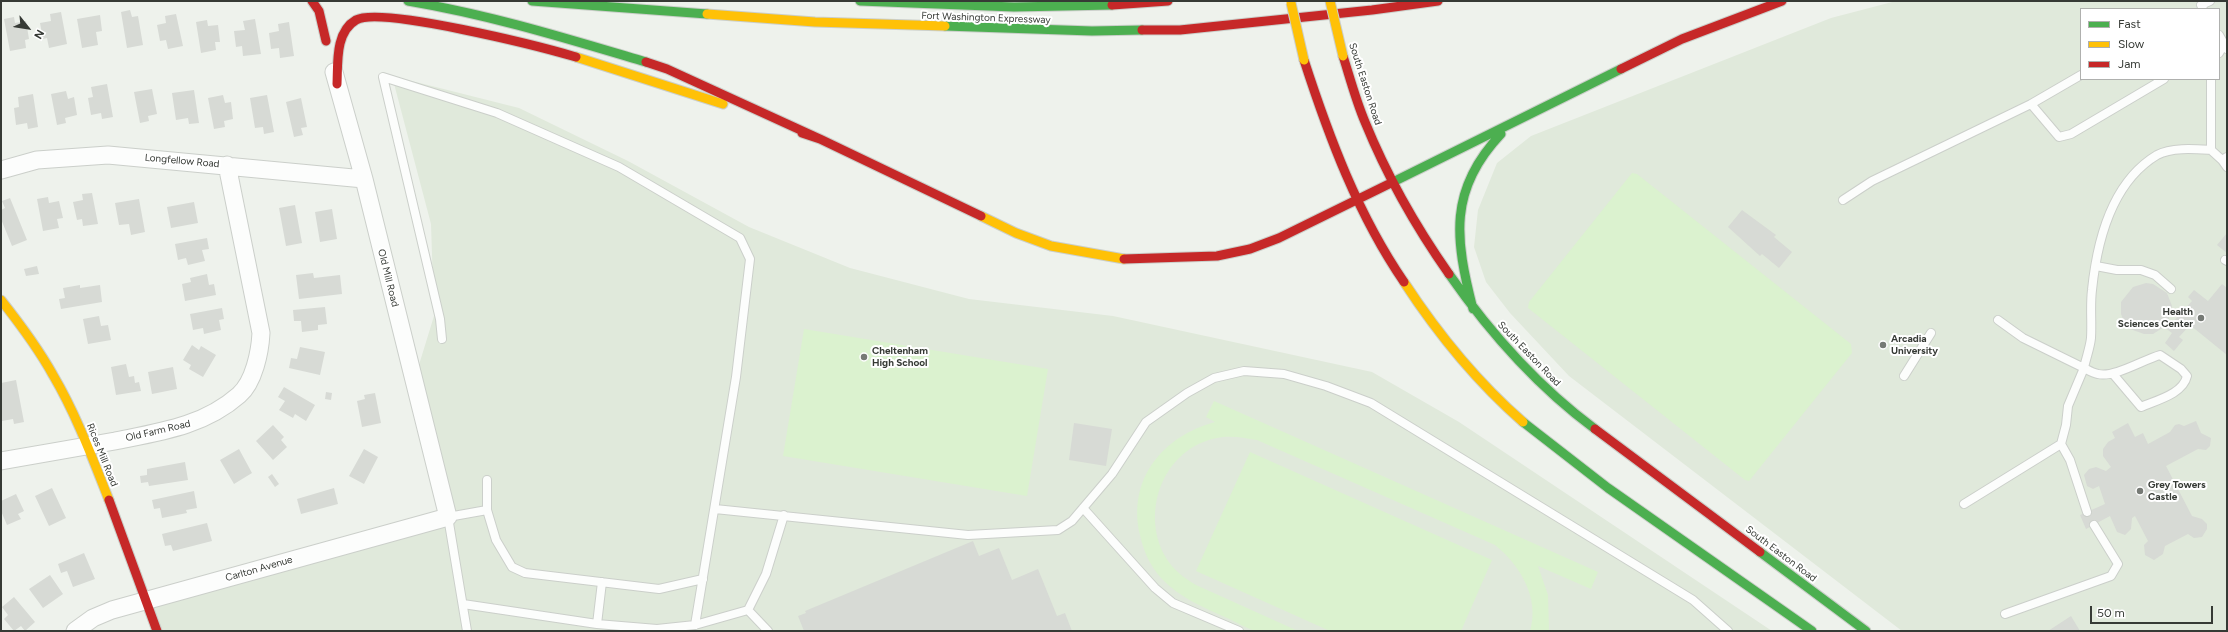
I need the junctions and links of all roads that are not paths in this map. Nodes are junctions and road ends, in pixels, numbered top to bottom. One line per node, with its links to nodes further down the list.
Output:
1 (312, 1): 12 (main road)
2 (408, 1): 19 (main road)
3 (532, 1): 8 (main road, Fort Washington Expressway)
4 (860, 1): 5 (main road, Fort Washington Expressway)
5 (1168, 1)
6 (1291, 1): 27 (main road, bridge)
7 (1330, 1): 26 (main road, South Easton Road, bridge)
8 (1438, 1)
9 (1782, 1): 18 (main road)
10 (2210, 1): 11 (lane)
11 (2200, 8)
12 (326, 41): 16 (street, Old Mill Road)
13 (2080, 76): 17 (lane)
14 (2162, 80): 17 (lane)
15 (2211, 80): 20 (lane)
16 (337, 84): 19 (main road); 25 (street, Old Mill Road)
17 (2031, 104): 28 (lane)
18 (1516, 121): 26 (main road); 32 (main road)
19 (820, 139): 27 (main road)
20 (2211, 150): 21 (lane); 29 (lane)
21 (2224, 158): 23 (lane)
22 (227, 165): 24 (street, Longfellow Road); 25 (street, Longfellow Road); 40 (street, Old Farm Road)
23 (2227, 167)
24 (1, 170)
25 (364, 179): 49 (street, Old Mill Road)
26 (1393, 182): 27 (main road); 32 (main road, South Easton Road)
27 (1357, 200): 65 (main road)
28 (1843, 200)
29 (2096, 266): 30 (lane); 36 (lane)
30 (2171, 289)
31 (1, 300): 40 (main road, Rices Mill Road)
32 (1473, 309): 66 (main road, South Easton Road)
33 (1998, 320): 36 (lane)
34 (1931, 333): 38 (lane)
35 (442, 338): 45 (lane)
36 (2084, 368): 37 (lane); 39 (lane)
37 (2113, 374): 37 (lane)
38 (1904, 376)
39 (2060, 444): 43 (lane); 47 (lane)
40 (87, 446): 41 (street, Old Farm Road); 53 (main road, Rices Mill Road)
41 (1, 461)
42 (487, 480): 46 (lane)
43 (1964, 504)
44 (1083, 508): 48 (lane); 63 (lane); 64 (lane)
45 (715, 509): 48 (lane); 51 (lane)
46 (487, 510): 49 (lane); 52 (lane)
47 (2087, 512)
48 (784, 515): 55 (lane)
49 (448, 516): 53 (street, Carlton Avenue); 54 (lane)
50 (2094, 525): 56 (lane)
51 (702, 579): 52 (lane); 58 (lane)
52 (602, 582): 57 (lane)
53 (145, 601): 59 (street, Carlton Avenue); 60 (main road, Rices Mill Road)
54 (463, 604): 57 (lane); 61 (lane)
55 (748, 610): 58 (lane); 62 (lane)
56 (2005, 614)
57 (597, 624): 58 (lane)
58 (695, 625)
59 (75, 631)
60 (157, 631)
61 (467, 631)
62 (768, 631)
63 (1239, 631)
64 (1728, 631)
65 (1812, 631)
66 (1866, 631)

